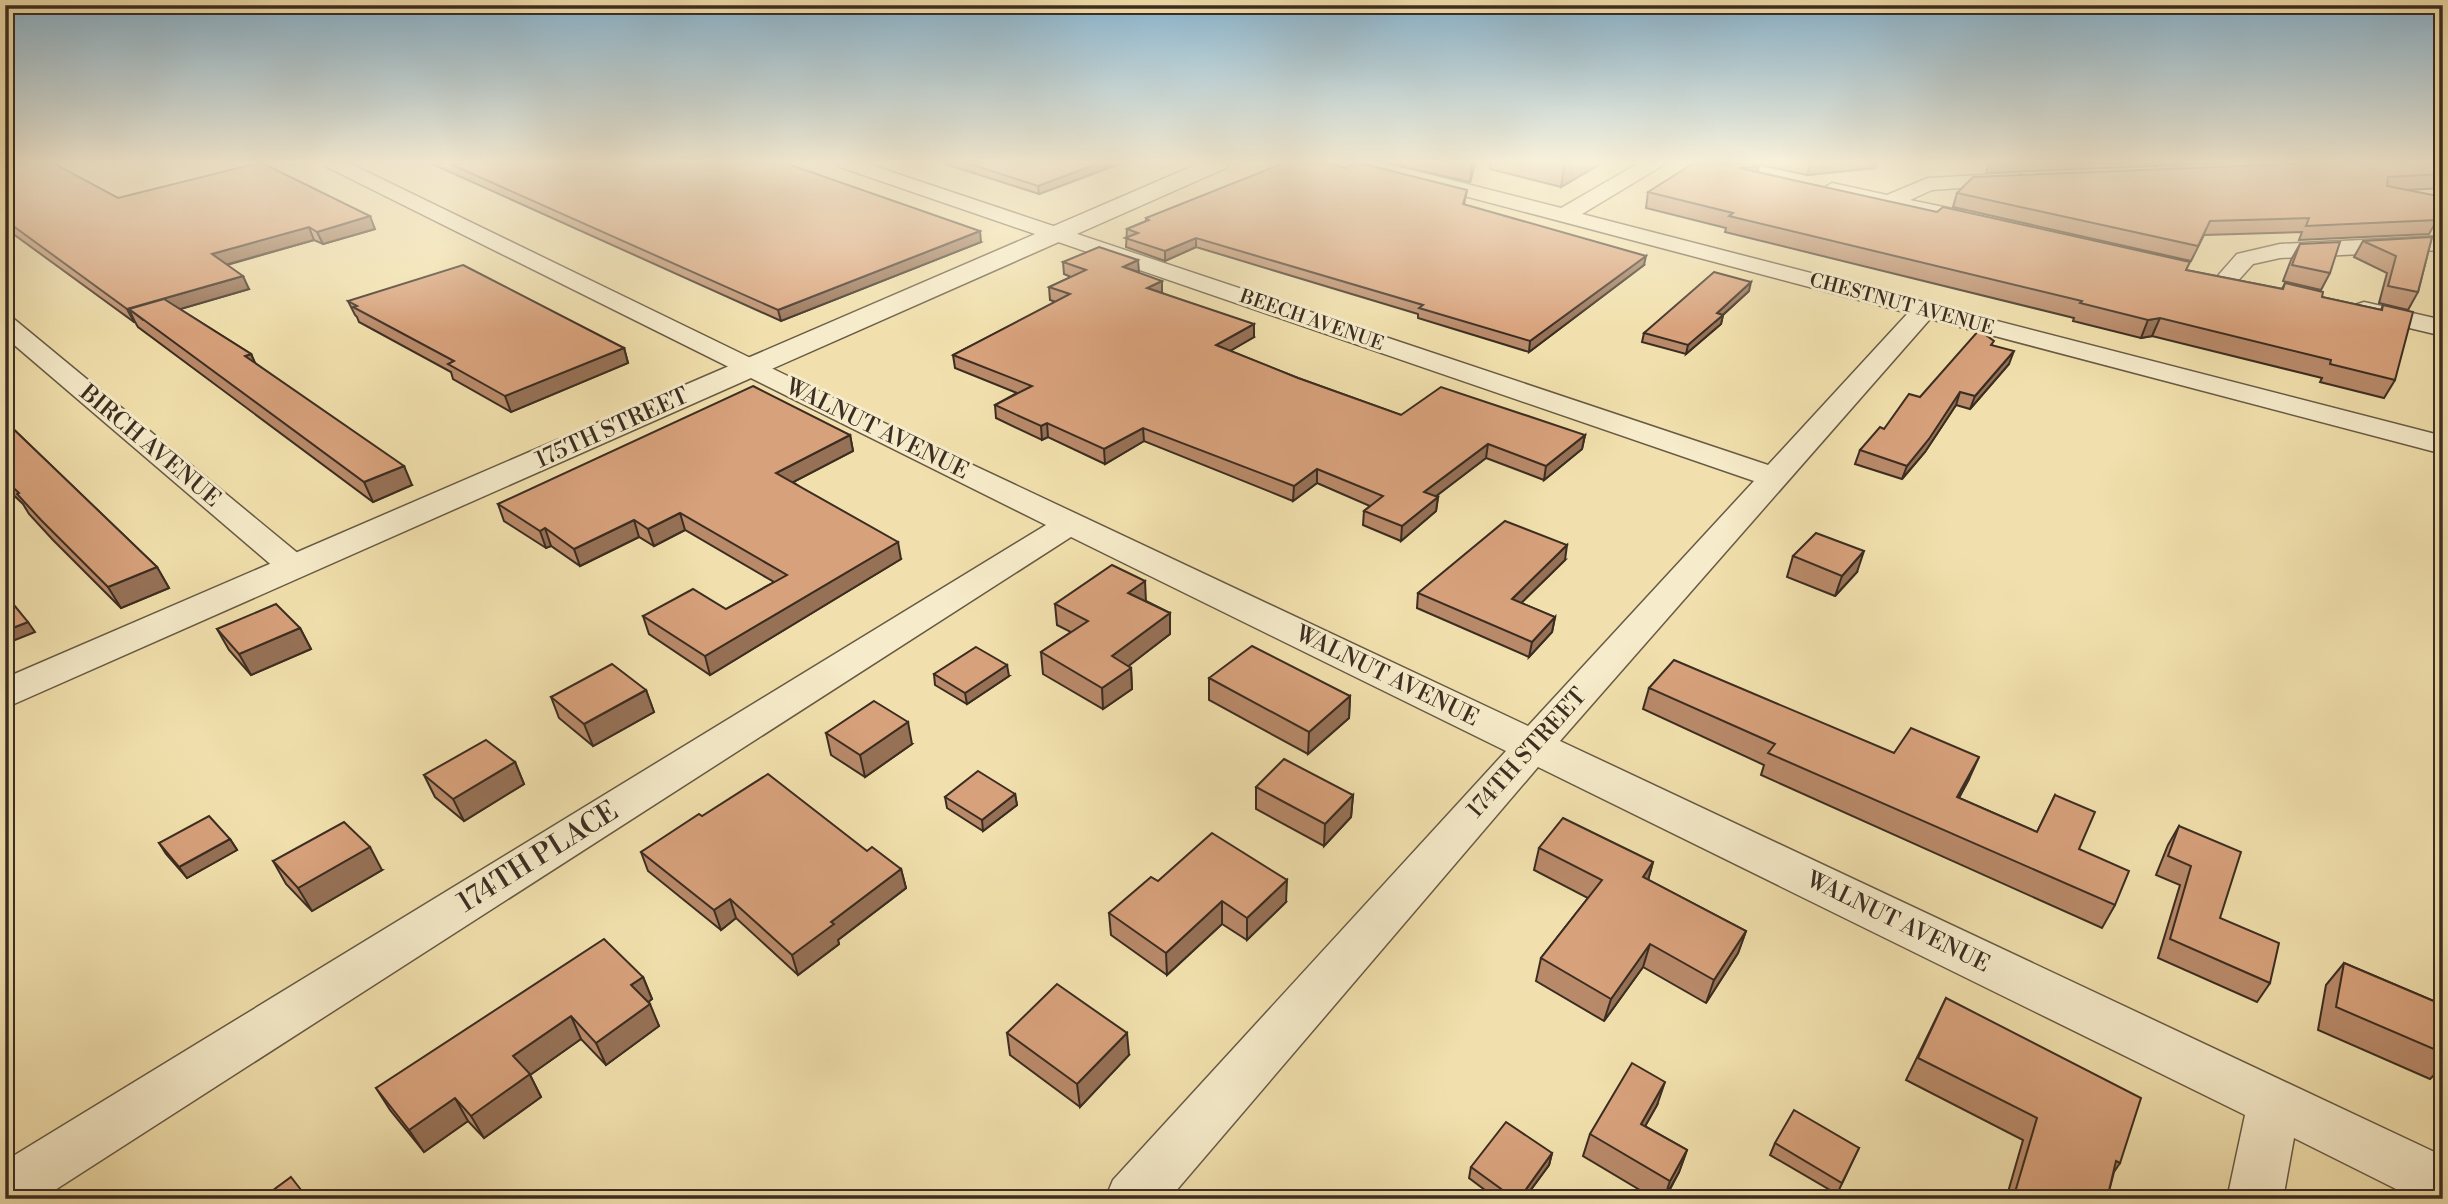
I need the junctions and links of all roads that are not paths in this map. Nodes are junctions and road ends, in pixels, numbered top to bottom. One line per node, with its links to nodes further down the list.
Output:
1 (449, 219): 16 (street, WALNUT AVENUE)
2 (1016, 219): 7 (street, BEECH AVENUE)
3 (1090, 219): 7 (street, 175TH STREET)
4 (1581, 219): 13 (street, CHESTNUT AVENUE)
5 (1968, 219): 6 (street)
6 (1971, 220)
7 (1058, 233): 16 (street, 175TH STREET); 18 (street, BEECH AVENUE)
8 (2443, 243): 10 (street)
9 (2200, 273): 10 (street)
10 (2227, 279): 11 (street)
11 (2254, 285)
12 (2348, 307): 15 (street)
13 (1924, 310): 17 (street, CHESTNUT AVENUE); 18 (street, 174TH STREET)
14 (5, 324): 20 (street, BIRCH AVENUE)
15 (2443, 328)
16 (751, 367): 19 (street, WALNUT AVENUE); 20 (street, 175TH STREET)
17 (2443, 445)
18 (1776, 478): 22 (street, 174TH STREET)
19 (1071, 523): 22 (street, WALNUT AVENUE); 25 (street, 174TH PLACE)
20 (294, 567): 21 (street, 175TH STREET)
21 (5, 694)
22 (1532, 747): 23 (street, WALNUT AVENUE); 26 (street, 174TH STREET)
23 (2274, 1103): 24 (street, WALNUT AVENUE); 27 (street)
24 (2443, 1184)
25 (5, 1191)
26 (1133, 1199)
27 (2255, 1199)

